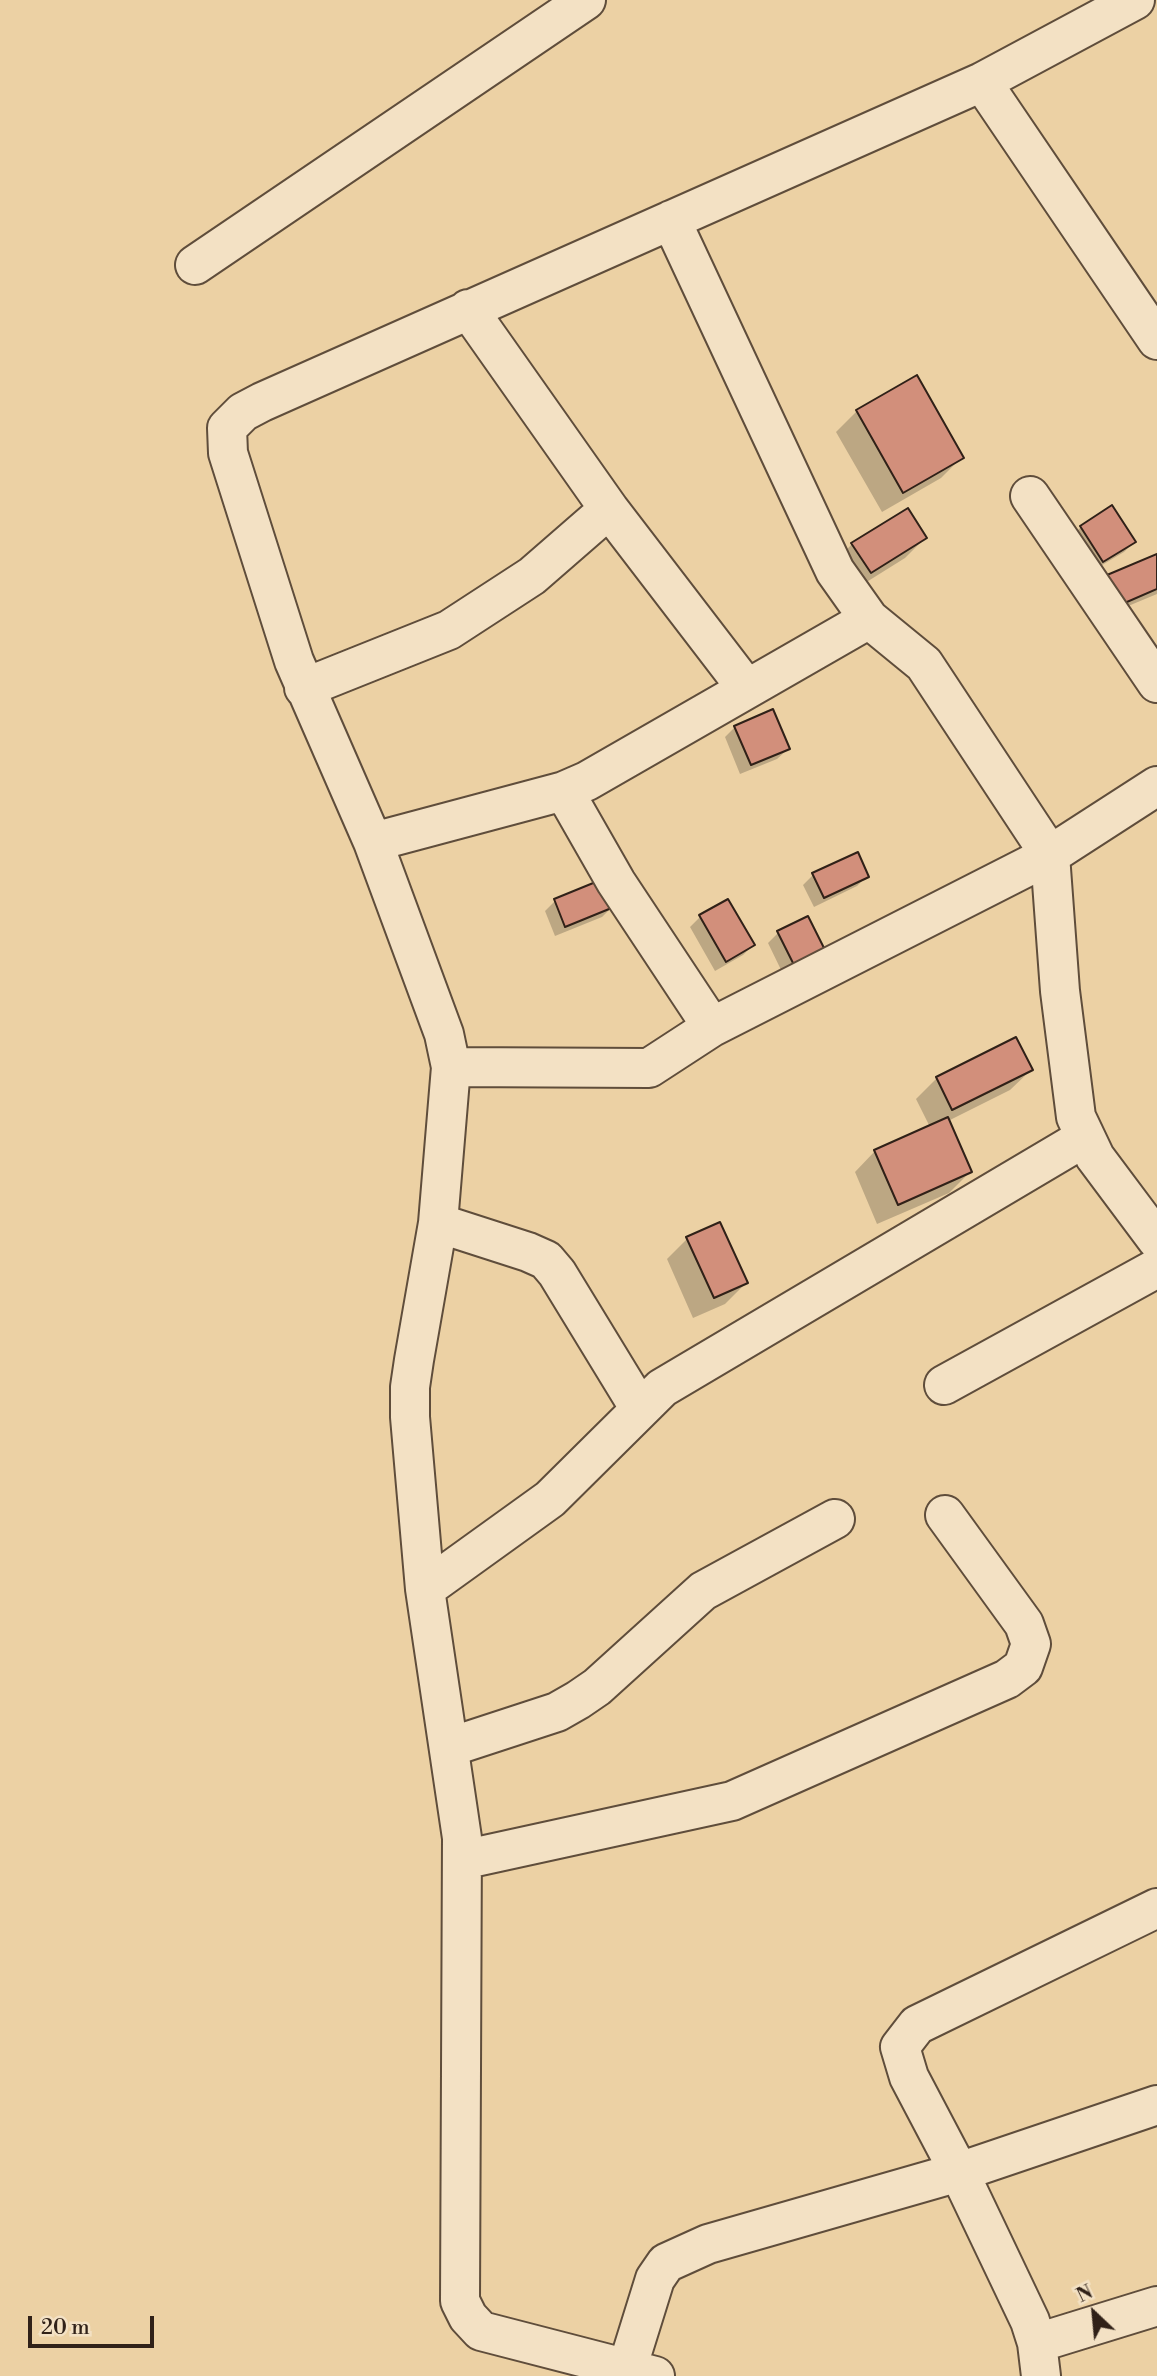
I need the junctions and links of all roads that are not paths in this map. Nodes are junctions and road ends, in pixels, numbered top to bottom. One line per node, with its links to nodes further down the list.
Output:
1 (586, 0): 5 (street)
2 (1135, 0): 3 (street)
3 (982, 82): 4 (street); 7 (street)
4 (671, 220): 6 (street); 10 (street)
5 (195, 265)
6 (468, 309): 9 (street); 12 (street)
7 (1157, 340)
8 (1030, 496): 11 (street)
9 (609, 509): 12 (street); 13 (street)
10 (869, 619): 13 (street); 17 (street)
11 (1157, 683)
12 (304, 688): 16 (street)
13 (747, 689): 15 (street)
14 (1157, 786): 17 (street)
15 (564, 791): 16 (street); 18 (street)
16 (373, 842): 19 (street)
17 (1050, 855): 18 (street); 20 (street)
18 (712, 1027): 19 (street)
19 (451, 1067): 21 (street)
20 (1084, 1138): 22 (street); 25 (street)
21 (438, 1223): 25 (street); 28 (street)
22 (1157, 1240)
23 (1157, 1268): 24 (street)
24 (944, 1385)
25 (640, 1409): 28 (street)
26 (944, 1515): 30 (street)
27 (835, 1519): 29 (street)
28 (425, 1589): 29 (street)
29 (450, 1747): 30 (street)
30 (462, 1860): 36 (street)
31 (1157, 1908): 33 (street)
32 (1157, 2105): 33 (street)
33 (959, 2172): 35 (street); 36 (street)
34 (1157, 2306): 35 (street)
35 (1039, 2360)
36 (641, 2372)

